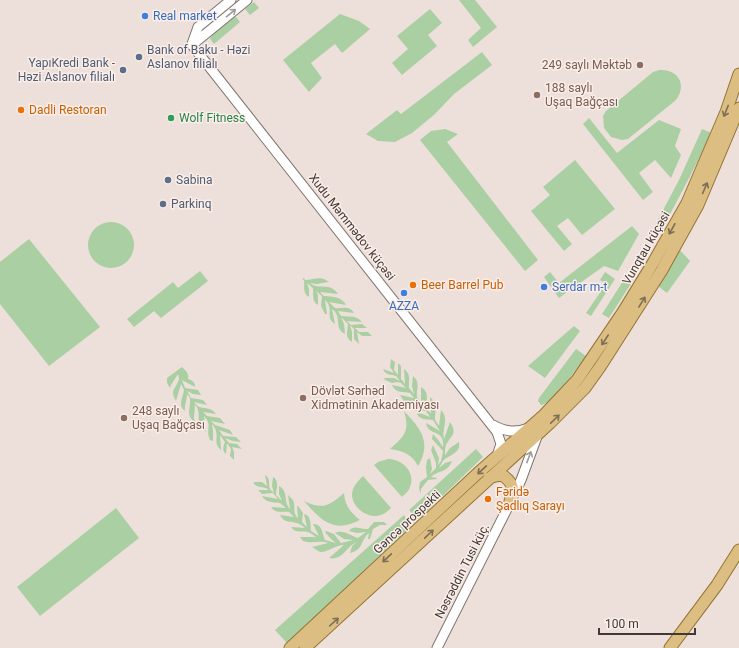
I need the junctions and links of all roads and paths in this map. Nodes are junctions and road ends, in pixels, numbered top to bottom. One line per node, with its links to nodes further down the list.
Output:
1 (231, 0): 3 (street)
2 (247, 0): 3 (street, one-way to 2)
3 (192, 45): 8 (street, Xudu Məmmədov küçəsi)
4 (739, 74): 6 (main road, Vunqtau küçəsi, one-way to 6)
5 (739, 108): 6 (main road, Vunqtau küçəsi, one-way to 5)
6 (568, 399): 7 (main road, Vunqtau küçəsi); 9 (main road, Vunqtau küçəsi, one-way to 6)
7 (542, 416): 9 (main road, Gəncə prospekti)
8 (492, 425): 9 (street); 10 (street, Xudu Məmmədov küçəsi)
9 (533, 431): 10 (main road, Gəncə prospekti); 11 (main road, Gəncə prospekti); 12 (street, Nəsrəddin Tusi küç., one-way to 9)
10 (497, 457): 14 (main road, Gəncə prospekti, one-way to 14)
11 (489, 478): 12 (main road); 15 (main road, Gəncə prospekti, one-way to 11)
12 (509, 505): 16 (street, Nəsrəddin Tusi küç.)
13 (739, 550): 17 (main road)
14 (290, 648)
15 (305, 648)
16 (437, 648)
17 (670, 648)

